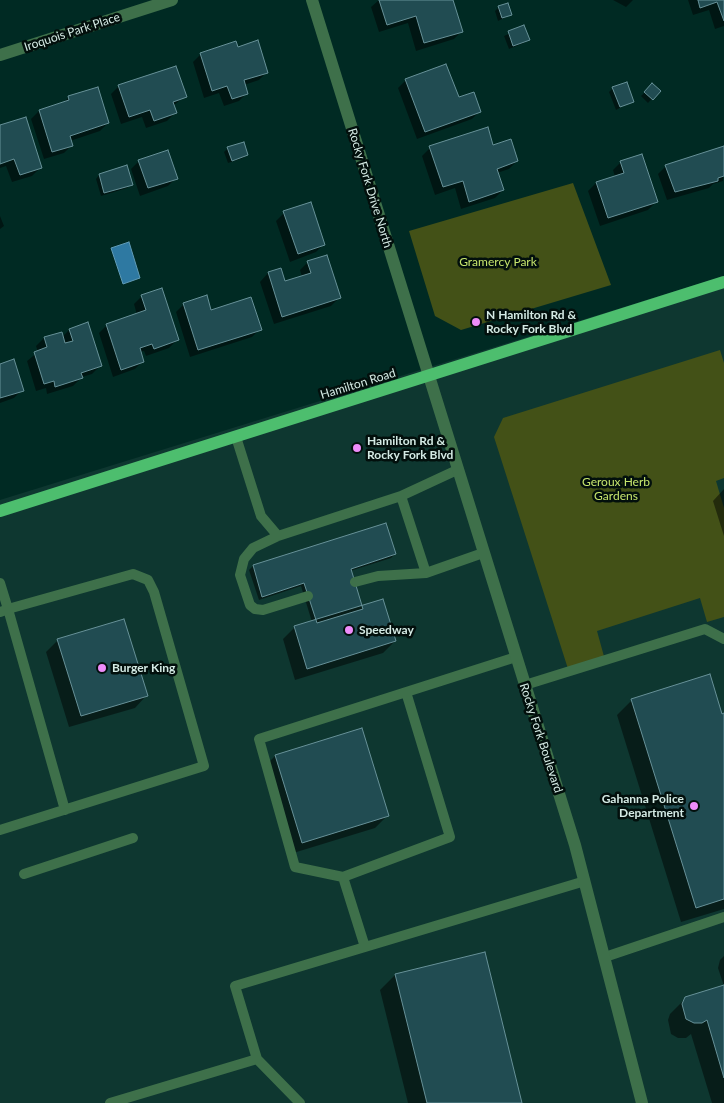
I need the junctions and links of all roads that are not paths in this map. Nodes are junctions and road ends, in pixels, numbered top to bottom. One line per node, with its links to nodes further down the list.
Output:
1 (172, 0): 3 (street, Iroquois Park Place)
2 (312, 0): 5 (street, Rocky Fork Drive North)
3 (0, 54)
4 (724, 282): 5 (main road, Hamilton Road)
5 (428, 377): 6 (main road, Hamilton Road); 7 (street, Rocky Fork Boulevard)
6 (236, 437): 9 (main road, Hamilton Road); 10 (lane)
7 (457, 470): 8 (lane); 11 (street, Rocky Fork Boulevard)
8 (401, 496): 10 (lane); 12 (lane)
9 (0, 511)
10 (278, 536): 15 (lane)
11 (483, 553): 12 (lane); 18 (street, Rocky Fork Boulevard)
12 (426, 572): 13 (lane)
13 (355, 582)
14 (0, 583): 16 (lane)
15 (308, 596)
16 (4, 610): 21 (lane); 21 (lane)
17 (724, 639): 19 (lane)
18 (516, 657): 19 (street, Rocky Fork Boulevard); 20 (lane)
19 (524, 684): 26 (street, Rocky Fork Boulevard)
20 (406, 692): 25 (lane); 25 (lane)
21 (65, 810): 22 (lane)
22 (0, 830)
23 (133, 838): 24 (lane)
24 (24, 874)
25 (343, 877): 28 (lane)
26 (585, 881): 28 (lane); 29 (street, Rocky Fork Boulevard)
27 (724, 917): 29 (lane)
28 (365, 947): 30 (lane)
29 (604, 957): 33 (street, Rocky Fork Boulevard)
30 (257, 1059): 31 (lane); 32 (lane)
31 (110, 1103)
32 (300, 1103)
33 (642, 1103)

